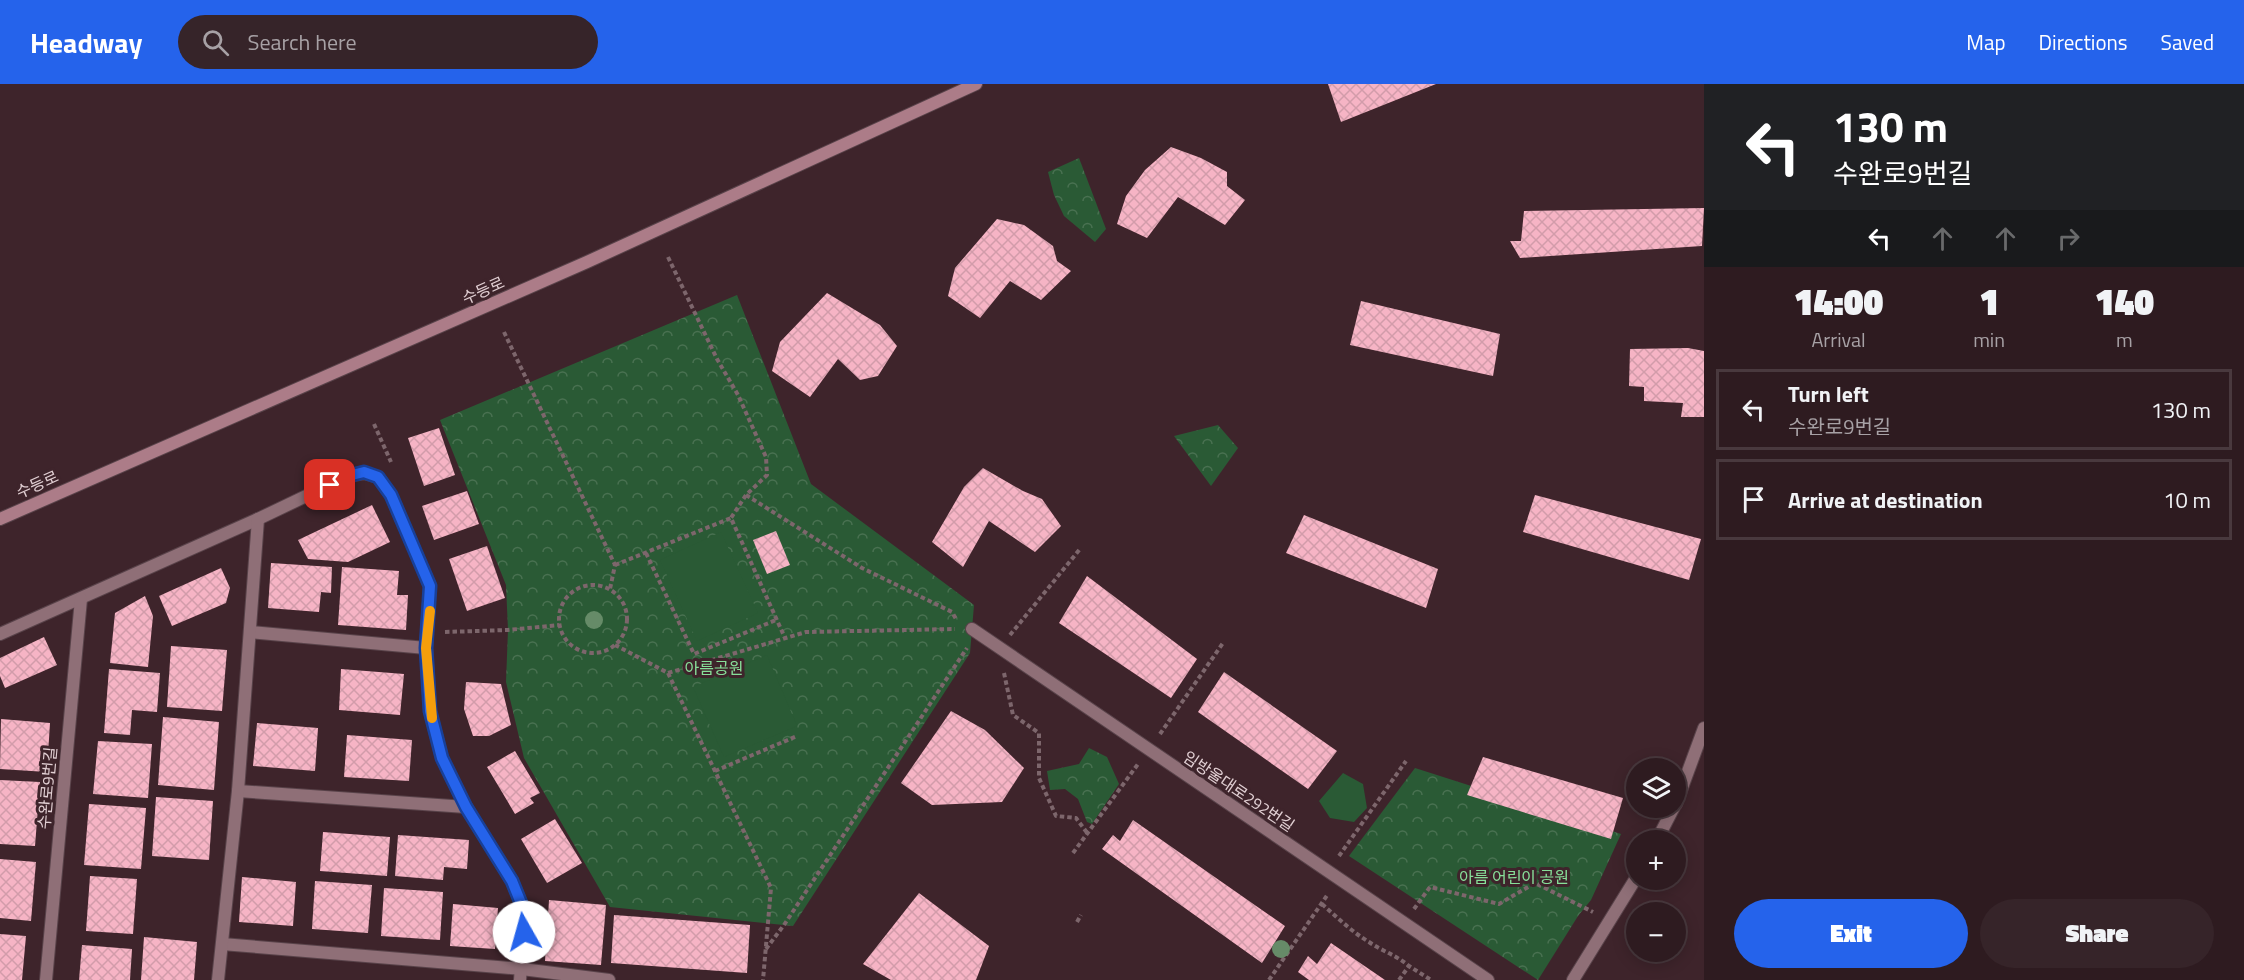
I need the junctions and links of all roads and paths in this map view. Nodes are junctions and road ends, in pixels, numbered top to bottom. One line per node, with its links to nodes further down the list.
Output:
1 (976, 84): 8 (street, 수등로)
2 (668, 257): 6 (path)
3 (504, 333): 12 (path)
4 (374, 424): 5 (path)
5 (393, 468)
6 (746, 495): 7 (path); 18 (path)
7 (731, 518): 11 (path); 16 (path)
8 (0, 519)
9 (258, 519): 14 (street); 19 (street); 25 (street)
10 (1080, 549): 24 (path)
11 (646, 553): 12 (path); 16 (path)
12 (615, 565): 13 (path)
13 (610, 589): 17 (path); 23 (path)
14 (81, 599): 20 (street); 48 (street, 수완로9번길)
15 (444, 620): 17 (path)
16 (776, 620): 21 (path)
17 (559, 625): 23 (path)
18 (971, 630): 21 (path); 24 (street, 임방울대로292번길); 45 (path)
19 (250, 632): 25 (street); 33 (street)
20 (0, 634)
21 (784, 638): 26 (path)
22 (1223, 643): 29 (path)
23 (615, 645): 26 (path)
24 (999, 647): 29 (street, 임방울대로292번길); 35 (path)
25 (426, 648): 34 (street)
26 (668, 673): 31 (path)
27 (1704, 728): 32 (street)
28 (797, 736): 31 (path)
29 (1149, 749): 35 (path); 37 (street, 임방울대로292번길)
30 (1406, 761): 37 (path)
31 (715, 771): 45 (path)
32 (1686, 776)
33 (238, 791): 34 (street); 44 (street)
34 (466, 807): 47 (street)
35 (1088, 834): 36 (path)
36 (1073, 853)
37 (1334, 875): 39 (path); 43 (street, 임방울대로292번길)
38 (1629, 890): 56 (street)
39 (1322, 904): 46 (path); 52 (path)
40 (1593, 912): 43 (path)
41 (1081, 915): 42 (path)
42 (1077, 922)
43 (1405, 923): 55 (street, 임방울대로292번길)
44 (222, 944): 47 (street); 49 (street)
45 (766, 949): 51 (path)
46 (1409, 966): 53 (path); 54 (path)
47 (521, 974): 50 (street)
48 (46, 980)
49 (218, 980)
50 (609, 980)
51 (764, 980)
52 (1269, 980)
53 (1399, 980)
54 (1431, 980)
55 (1488, 980)
56 (1573, 980)

